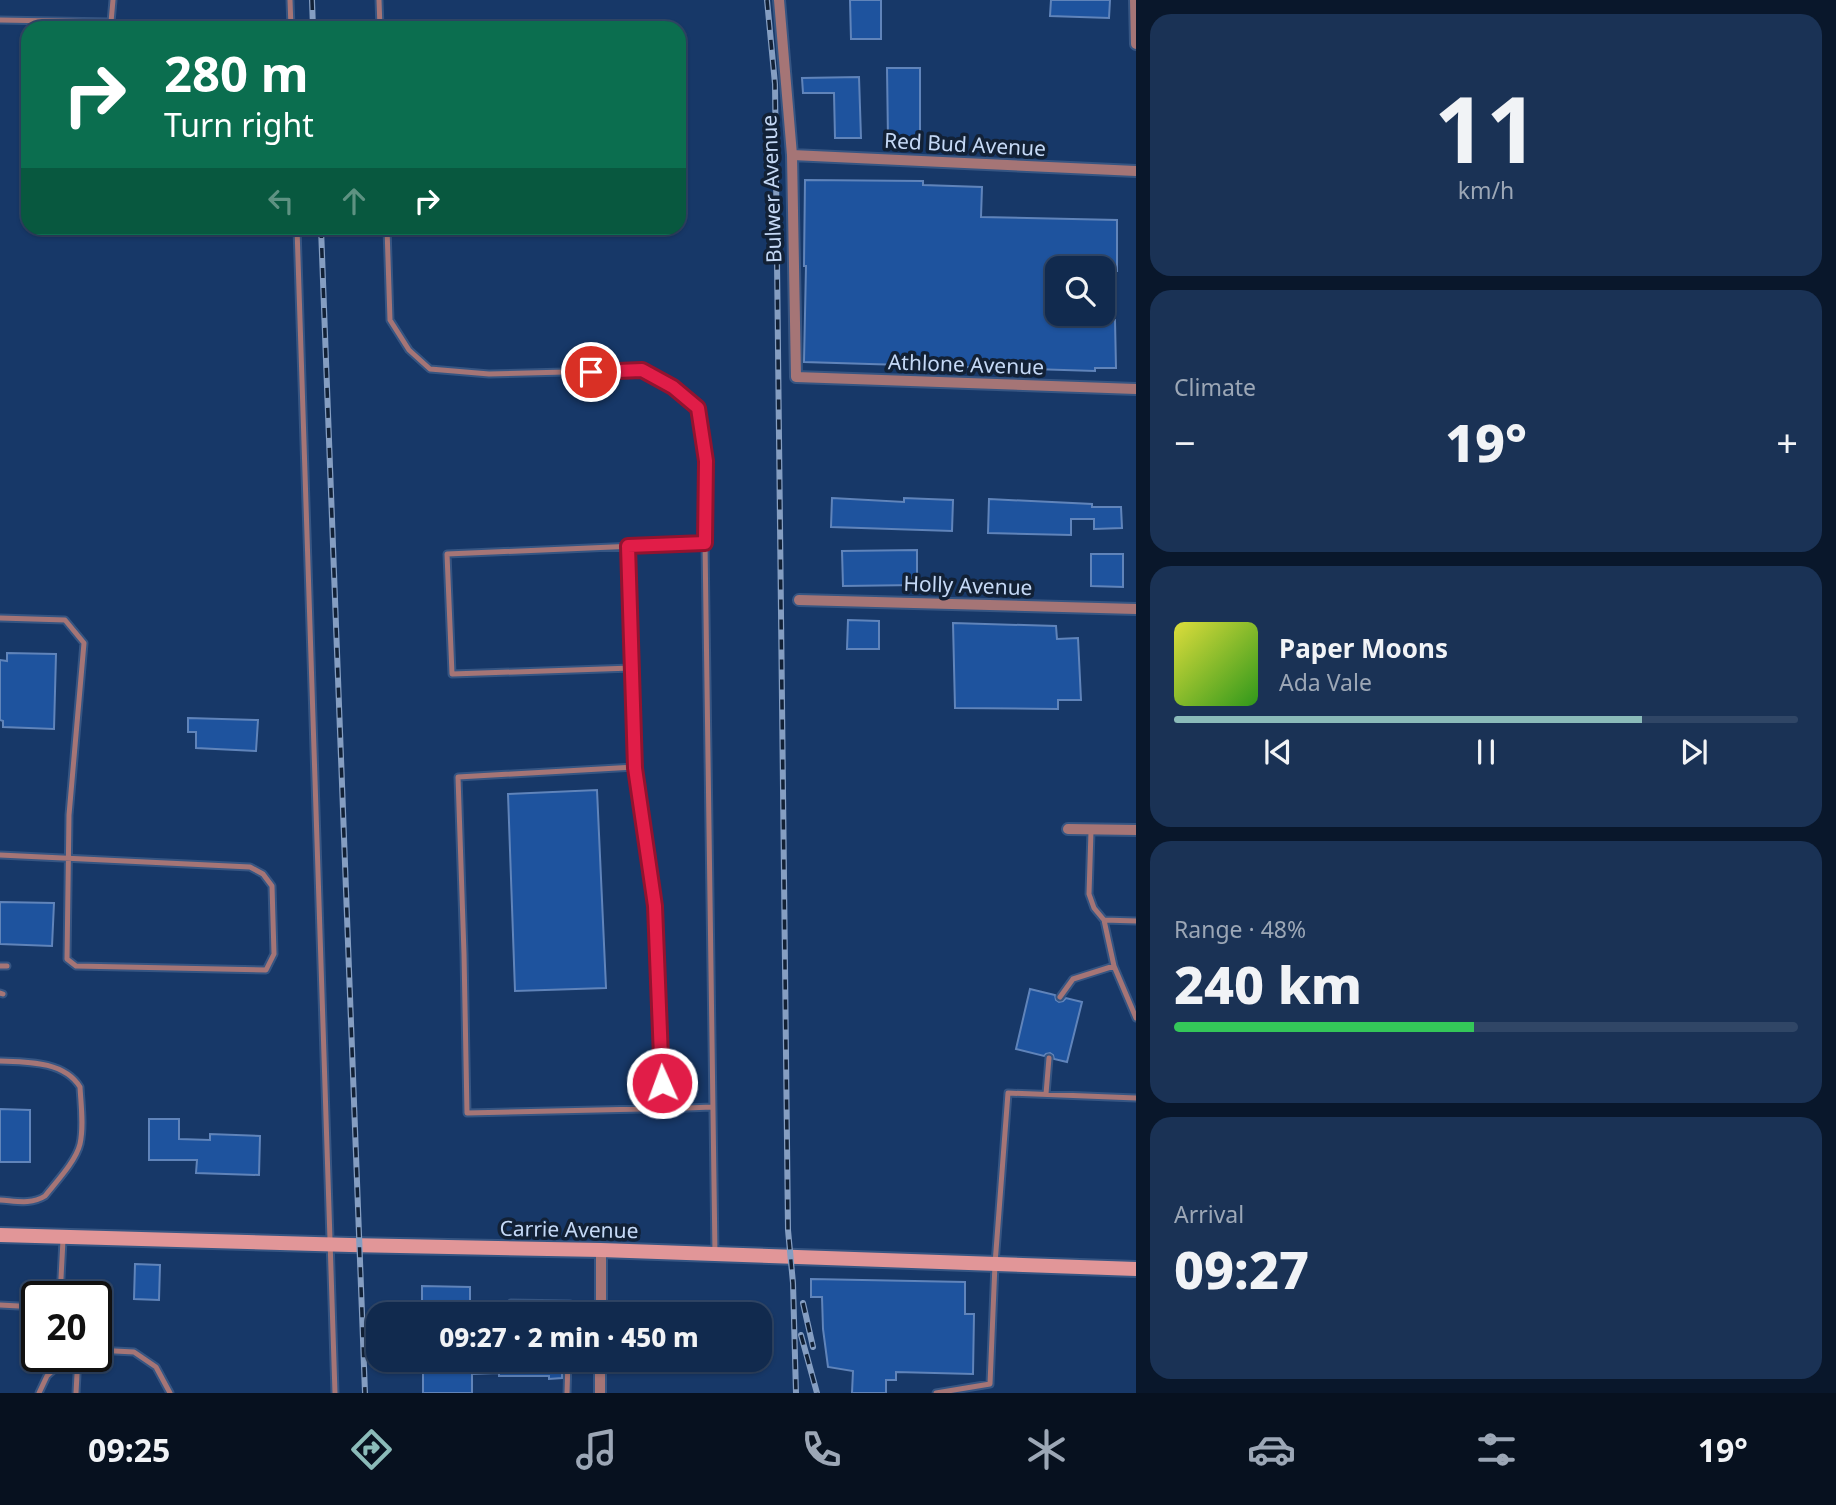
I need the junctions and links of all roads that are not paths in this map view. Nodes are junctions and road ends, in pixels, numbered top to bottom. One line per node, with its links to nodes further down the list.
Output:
1 (113, 0): 8 (lane)
2 (290, 0): 9 (lane)
3 (379, 0): 10 (lane)
4 (779, 0): 12 (street, Bulwer Avenue)
5 (1135, 0): 11 (street)
6 (0, 20): 7 (lane)
7 (56, 21)
8 (111, 21)
9 (291, 21)
10 (380, 21)
11 (1136, 44)
12 (792, 155): 13 (street, Red Bud Avenue); 16 (street, Bulwer Avenue)
13 (1136, 171)
14 (298, 235): 45 (lane)
15 (387, 235): 18 (lane)
16 (796, 377): 17 (street, Athlone Avenue)
17 (1136, 389)
18 (705, 543): 19 (lane); 40 (lane)
19 (628, 546): 23 (lane); 23 (lane)
20 (799, 600): 21 (street, Holly Avenue)
21 (1136, 609)
22 (0, 618): 29 (lane)
23 (632, 668): 24 (lane)
24 (635, 768): 41 (lane); 41 (lane)
25 (1091, 828): 26 (street); 27 (street); 30 (lane)
26 (1068, 829)
27 (1136, 830)
28 (0, 855): 29 (lane)
29 (67, 858): 29 (lane)
30 (1104, 920): 31 (lane); 32 (lane)
31 (1136, 921)
32 (1114, 966): 33 (lane); 34 (lane)
33 (1060, 997)
34 (1134, 1007): 35 (lane)
35 (1136, 1018)
36 (1049, 1058): 38 (lane)
37 (0, 1061): 42 (lane)
38 (1046, 1094): 39 (lane); 48 (lane)
39 (1136, 1098)
40 (712, 1107): 41 (lane); 47 (lane)
41 (663, 1108)
42 (0, 1200)
43 (0, 1234): 44 (street, Carrie Avenue)
44 (63, 1236): 45 (street, Carrie Avenue); 50 (lane)
45 (330, 1245): 46 (street, Carrie Avenue); 62 (lane)
46 (601, 1250): 47 (street, Carrie Avenue); 51 (street)
47 (715, 1254): 48 (street, Carrie Avenue)
48 (995, 1264): 49 (street, Carrie Avenue); 65 (lane)
49 (1136, 1269)
50 (61, 1281)
51 (601, 1302)
52 (0, 1305): 53 (lane)
53 (21, 1306)
54 (112, 1351): 61 (lane)
55 (51, 1372): 59 (lane)
56 (77, 1372): 60 (lane)
57 (568, 1372): 63 (lane)
58 (600, 1372): 64 (street)
59 (39, 1393)
60 (76, 1393)
61 (170, 1393)
62 (335, 1393)
63 (567, 1393)
64 (600, 1393)
65 (936, 1393)

